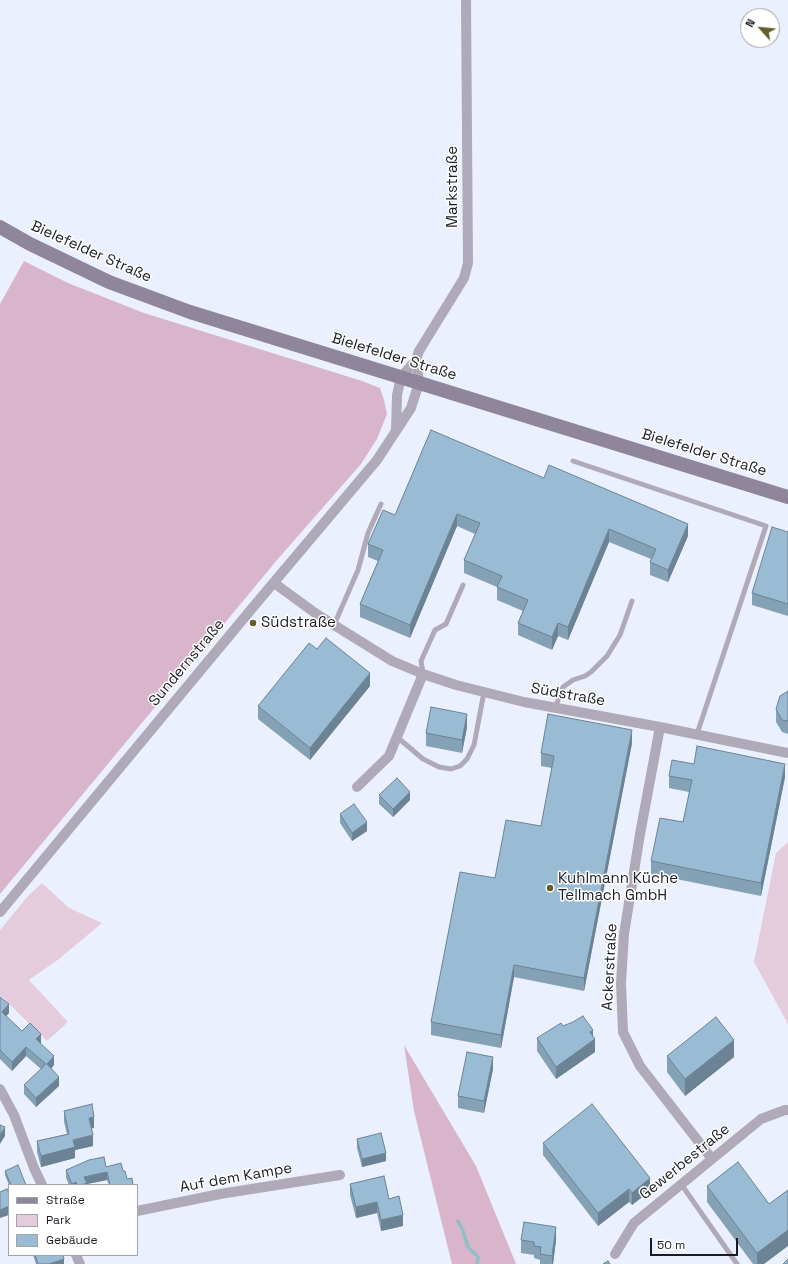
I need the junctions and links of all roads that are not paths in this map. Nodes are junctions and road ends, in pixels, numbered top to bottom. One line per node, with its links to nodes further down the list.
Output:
1 (466, 0): 3 (street, Markstraße)
2 (0, 227): 4 (main road, Bielefelder Straße)
3 (416, 360): 4 (street, Markstraße); 5 (street)
4 (401, 377): 5 (main road, Bielefelder Straße); 6 (street)
5 (419, 383): 6 (street, Sundernstraße); 8 (main road, Bielefelder Straße)
6 (396, 431): 12 (street, Sundernstraße)
7 (573, 461): 10 (lane)
8 (788, 497)
9 (381, 504): 15 (lane)
10 (766, 526): 11 (lane); 20 (lane)
11 (774, 529)
12 (274, 583): 15 (street, Südstraße); 24 (street, Sundernstraße)
13 (463, 584): 16 (lane)
14 (632, 601): 18 (lane)
15 (334, 625): 16 (street, Südstraße)
16 (423, 674): 17 (street, Südstraße); 21 (street)
17 (484, 692): 18 (street, Südstraße); 21 (lane)
18 (555, 708): 19 (street, Südstraße)
19 (660, 727): 20 (street, Südstraße); 27 (street, Ackerstraße)
20 (698, 734): 22 (street, Südstraße)
21 (397, 737): 23 (street)
22 (788, 754)
23 (357, 787)
24 (0, 912)
25 (0, 1089): 29 (street)
26 (788, 1110): 27 (street, Gewerbestraße)
27 (712, 1159): 30 (street, Gewerbestraße)
28 (340, 1175): 31 (street, Auf dem Kampe)
29 (42, 1184)
30 (681, 1184): 32 (street, Gewerbestraße); 33 (lane)
31 (138, 1211)
32 (615, 1254)
33 (737, 1264)

